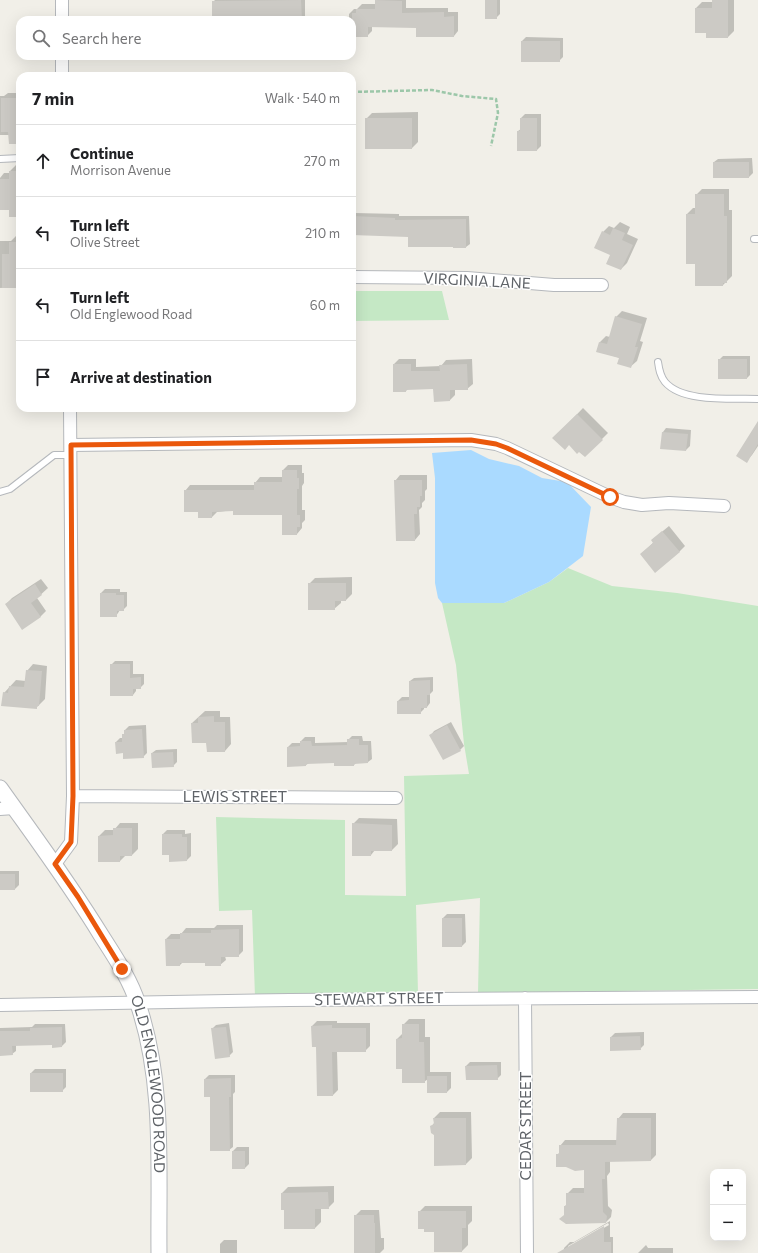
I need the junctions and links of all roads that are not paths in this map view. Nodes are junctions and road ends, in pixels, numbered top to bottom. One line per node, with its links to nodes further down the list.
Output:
1 (62, 0): 2 (street)
2 (62, 16)
3 (62, 60): 4 (street)
4 (62, 72)
5 (16, 158): 6 (lane)
6 (0, 159)
7 (356, 277): 8 (street, VIRGINIA LANE)
8 (602, 285)
9 (658, 362): 10 (lane)
10 (758, 399)
11 (70, 412): 12 (street)
12 (71, 450): 13 (lane); 14 (street); 16 (street)
13 (0, 492)
14 (724, 506)
15 (0, 788): 18 (street, OLD ENGLEWOOD ROAD)
16 (73, 796): 17 (street, LEWIS STREET); 19 (street)
17 (396, 798)
18 (7, 808): 19 (street, OLD ENGLEWOOD ROAD)
19 (55, 864): 22 (street, OLD ENGLEWOOD ROAD)
20 (758, 997): 21 (street, STEWART STREET)
21 (525, 998): 22 (street, STEWART STREET); 25 (street, CEDAR STREET)
22 (138, 1003): 23 (street, STEWART STREET); 24 (street, OLD ENGLEWOOD ROAD)
23 (0, 1005)
24 (159, 1253)
25 (527, 1253)

